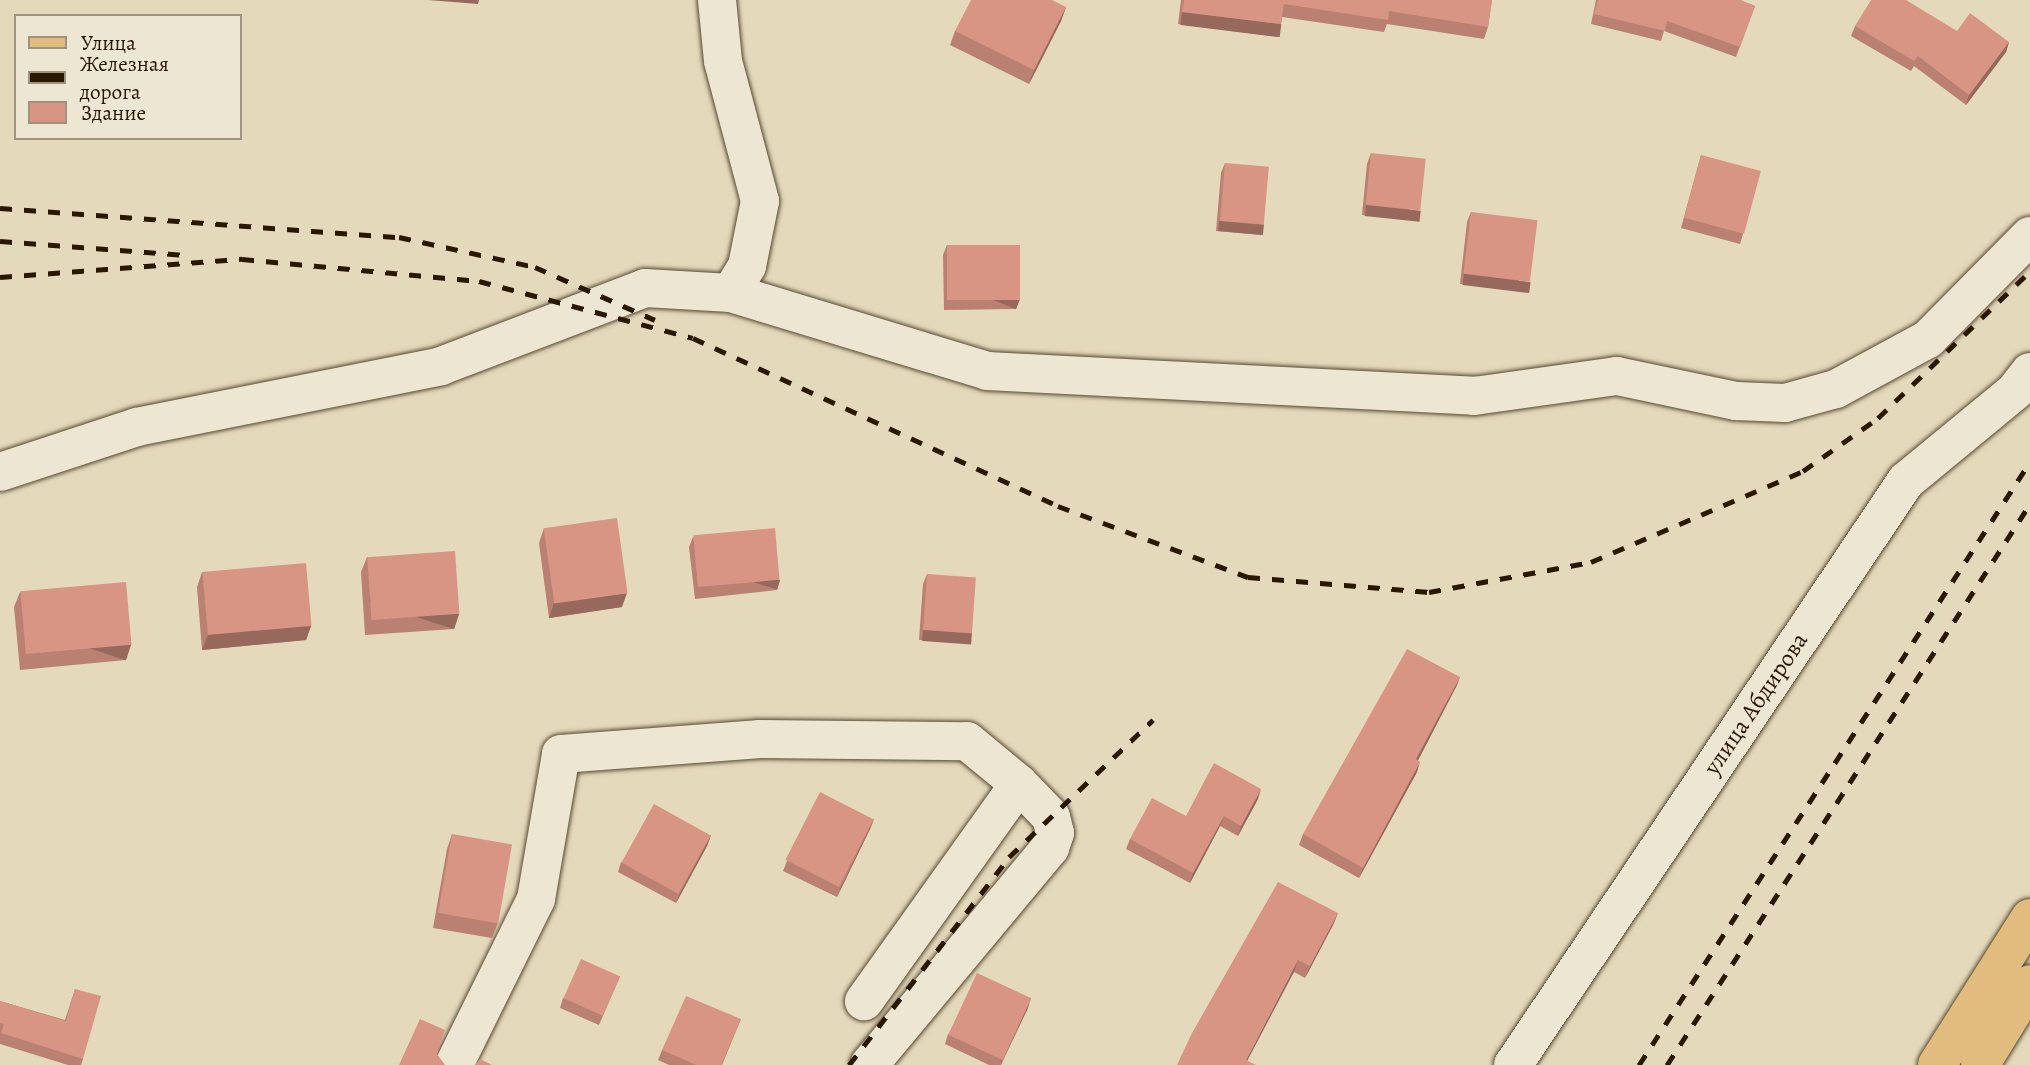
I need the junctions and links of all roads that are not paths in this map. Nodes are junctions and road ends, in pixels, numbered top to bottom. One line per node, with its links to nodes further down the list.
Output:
1 (717, 0): 3 (street)
2 (2030, 236): 3 (street)
3 (730, 293): 5 (street)
4 (2030, 372): 12 (street, улица Абдирова)
5 (0, 472)
6 (1019, 784): 9 (street); 10 (street); 11 (street)
7 (2030, 918): 13 (main road)
8 (2030, 985): 14 (main road)
9 (864, 1001)
10 (454, 1065)
11 (869, 1065)
12 (1513, 1065)
13 (1937, 1065)
14 (1979, 1065)

